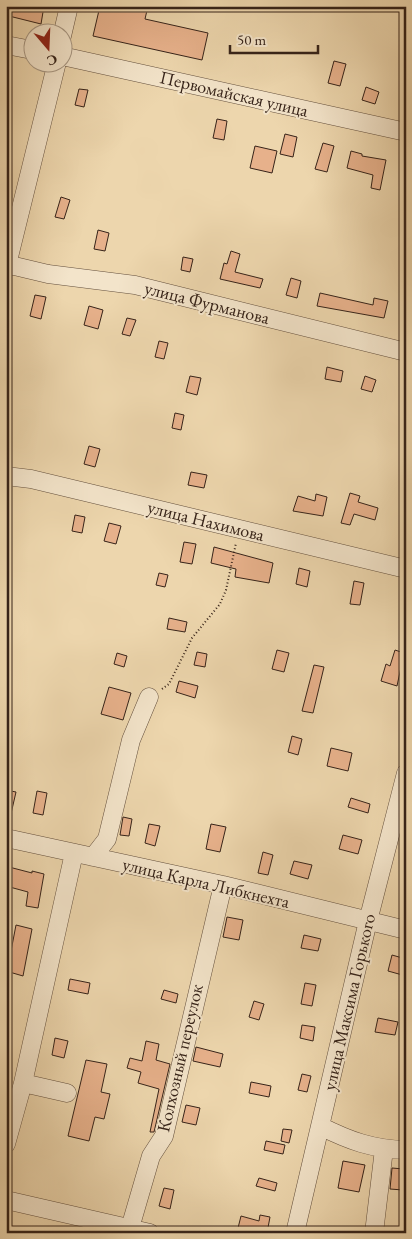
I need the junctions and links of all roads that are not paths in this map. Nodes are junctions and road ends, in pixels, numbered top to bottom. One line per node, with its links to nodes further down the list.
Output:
1 (69, 6): 2 (street)
2 (65, 22)
3 (6, 45): 4 (street)
4 (22, 48)
5 (72, 58): 7 (street, Первомайская улица)
6 (54, 72): 8 (street)
7 (406, 132)
8 (7, 266): 9 (street, улица Фурманова)
9 (406, 352)
10 (6, 476): 11 (street, улица Нахимова)
11 (406, 569)
12 (149, 697): 16 (street)
13 (406, 773): 18 (street, улица Максима Горького)
14 (6, 838): 15 (street, улица Карла Либкнехта)
15 (74, 853): 16 (street, улица Карла Либкнехта); 20 (street)
16 (93, 857): 17 (street, улица Карла Либкнехта)
17 (223, 885): 18 (street, улица Карла Либкнехта); 27 (street, Колхозный переулок)
18 (368, 921): 19 (street, улица Карла Либкнехта); 22 (street, улица Максима Горького)
19 (406, 930)
20 (23, 1083): 21 (street); 23 (street)
21 (67, 1092)
22 (320, 1126): 24 (street); 29 (street, улица Максима Горького)
23 (6, 1144)
24 (384, 1149): 25 (street); 30 (street)
25 (406, 1150)
26 (6, 1200): 27 (street)
27 (130, 1228): 28 (street)
28 (150, 1233)
29 (295, 1233)
30 (374, 1233)

